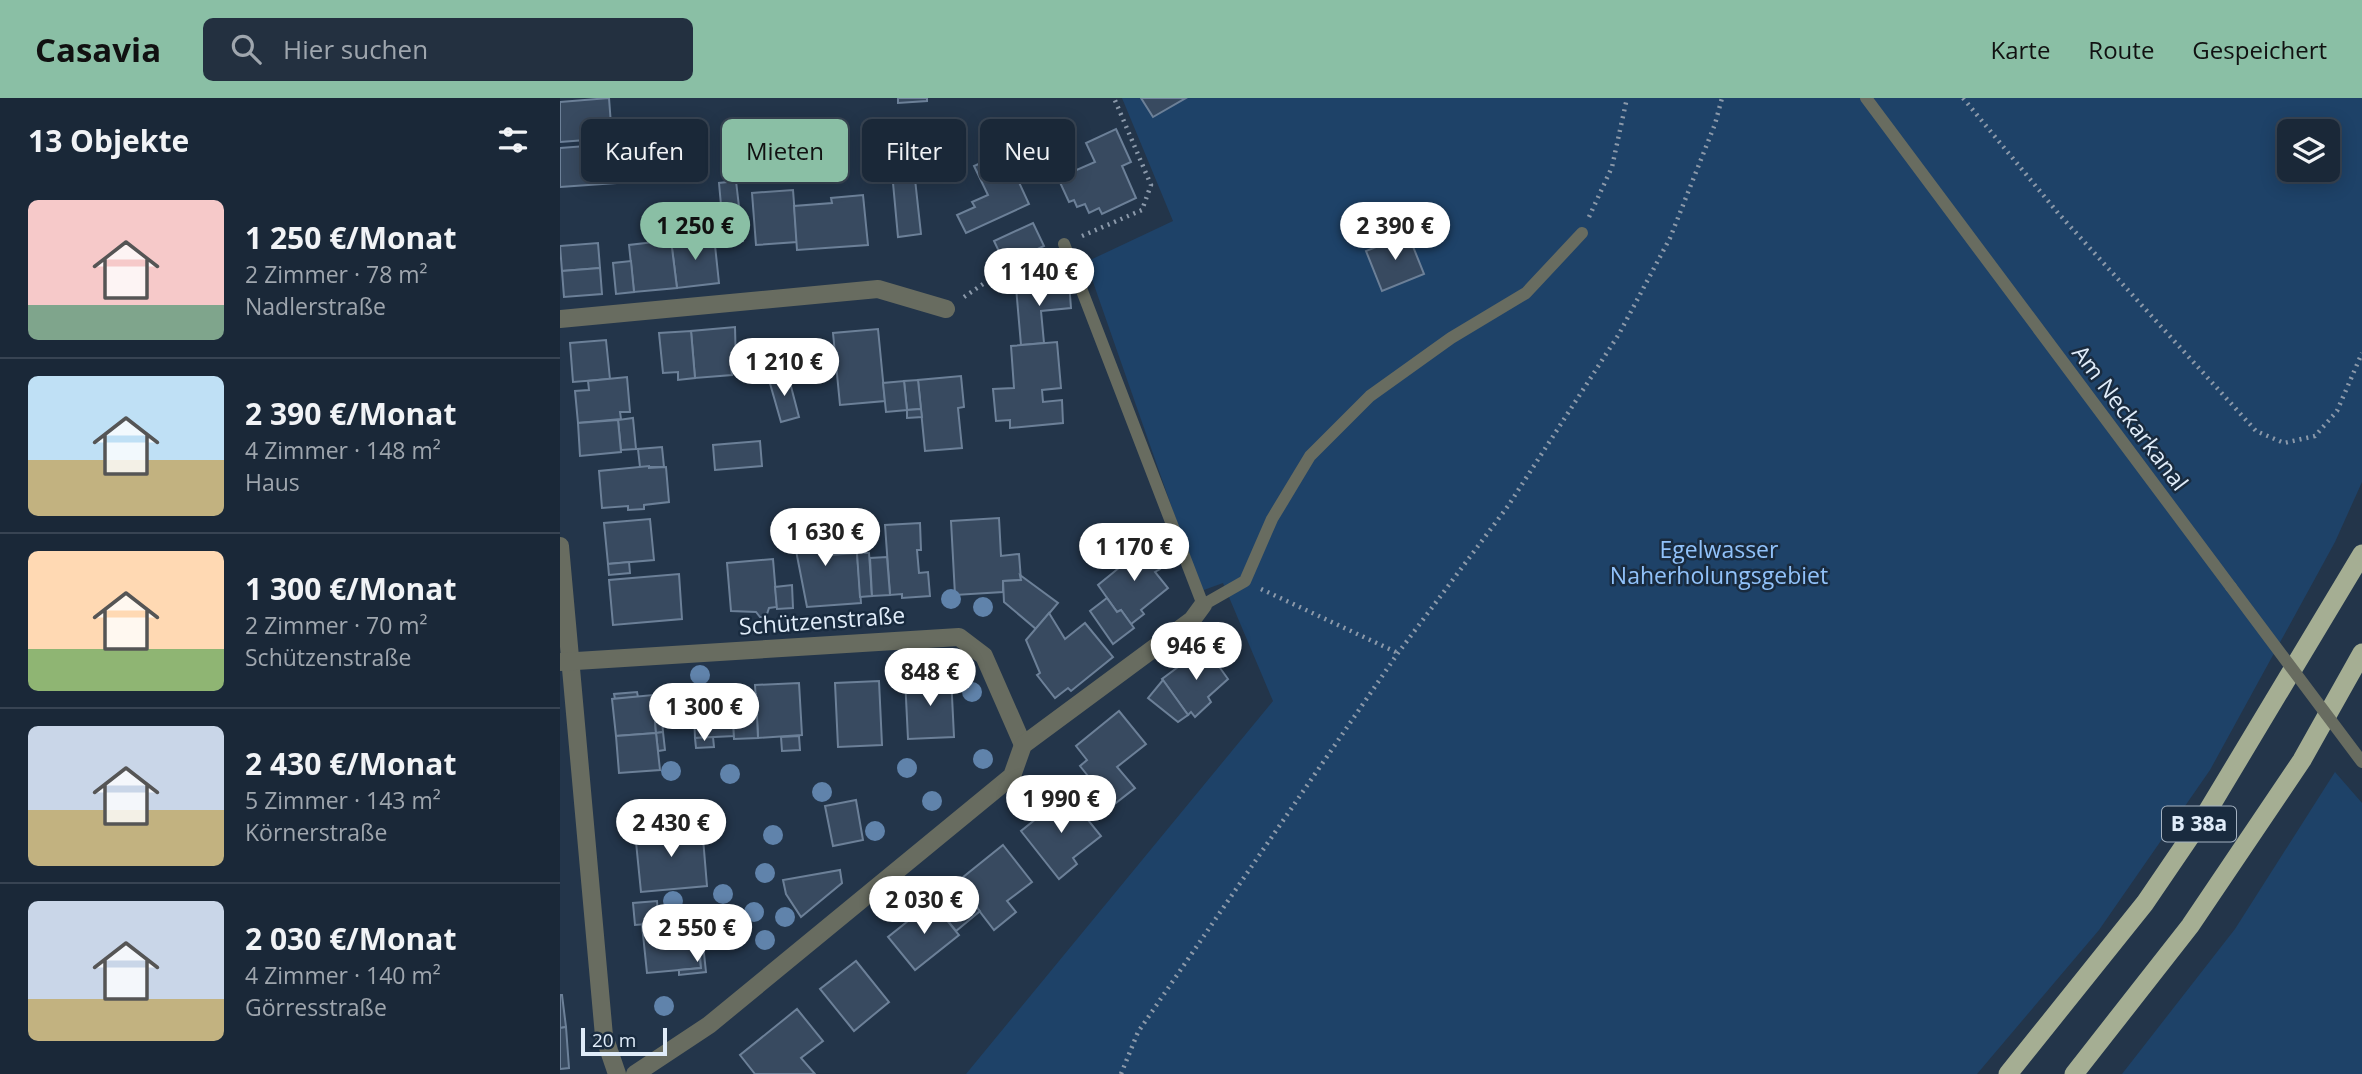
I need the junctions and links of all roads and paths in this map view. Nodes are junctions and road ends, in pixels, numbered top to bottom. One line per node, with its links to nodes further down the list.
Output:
1 (1114, 98): 7 (path)
2 (1627, 98): 6 (path)
3 (1722, 98): 15 (path)
4 (1866, 98): 19 (lane, Am Neckarkanal, bridge)
5 (1963, 98): 10 (path)
6 (1582, 233): 13 (lane)
7 (1064, 244): 8 (path); 14 (lane)
8 (946, 309): 9 (street)
9 (560, 319)
10 (2362, 353)
11 (560, 546): 17 (street)
12 (2362, 554): 23 (highway, B 38a)
13 (1245, 581): 14 (lane); 15 (path)
14 (1203, 605): 18 (street)
15 (1398, 653): 22 (path)
16 (2362, 653): 24 (highway, B 38a)
17 (566, 661): 18 (street, Schützenstraße); 20 (street)
18 (1023, 746): 21 (street)
19 (2362, 762)
20 (617, 1074)
21 (635, 1074)
22 (1121, 1074)
23 (2008, 1074)
24 (2074, 1074)

